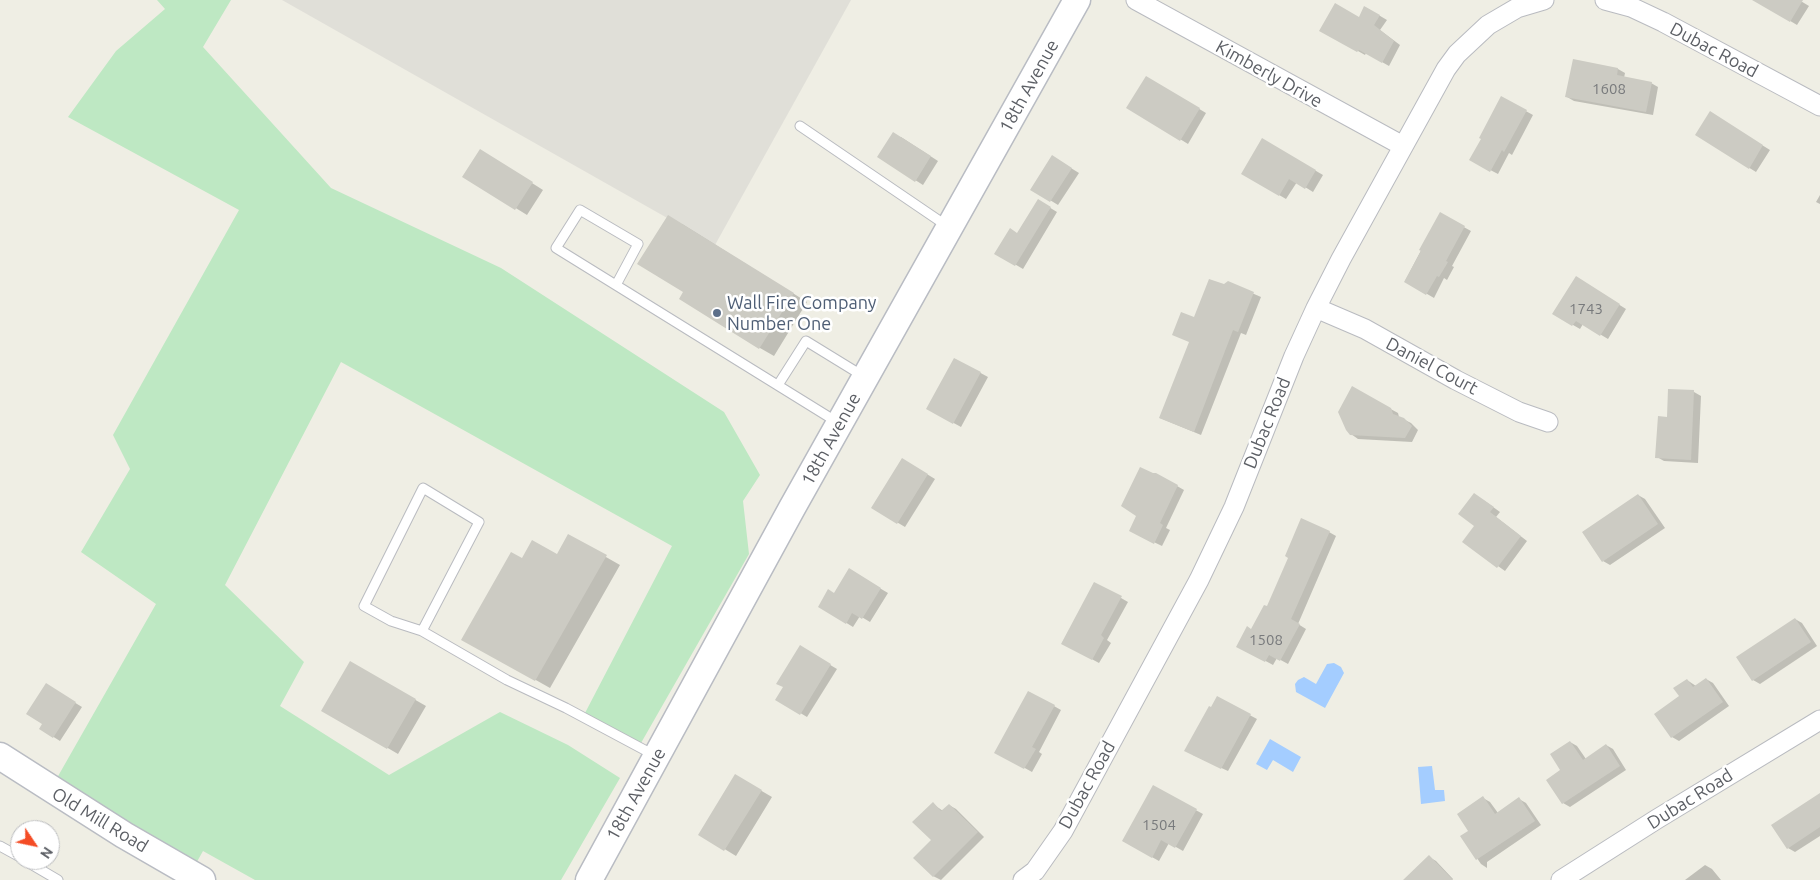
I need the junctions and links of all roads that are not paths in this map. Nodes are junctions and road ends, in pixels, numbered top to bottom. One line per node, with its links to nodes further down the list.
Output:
1 (1077, 0): 8 (street, 18th Avenue)
2 (1136, 0): 7 (street, Kimberly Drive)
3 (1544, 0): 7 (street, Dubac Road)
4 (1605, 0): 5 (street, Dubac Road)
5 (1820, 106)
6 (800, 126): 8 (lane)
7 (1403, 146): 10 (street, Dubac Road)
8 (949, 228): 11 (street, 18th Avenue)
9 (616, 284): 9 (lane); 12 (lane)
10 (1316, 308): 13 (street, Daniel Court); 20 (street, Dubac Road)
11 (866, 377): 12 (lane); 14 (street, 18th Avenue)
12 (778, 385): 14 (lane)
13 (1548, 422)
14 (840, 423): 18 (street, 18th Avenue)
15 (422, 631): 15 (lane); 18 (lane)
16 (1820, 720): 24 (street, Dubac Road)
17 (0, 756): 22 (street, Old Mill Road)
18 (657, 756): 23 (street, 18th Avenue)
19 (41, 870): 21 (lane)
20 (1034, 877)
21 (58, 880)
22 (202, 880)
23 (589, 880)
24 (1562, 880)

